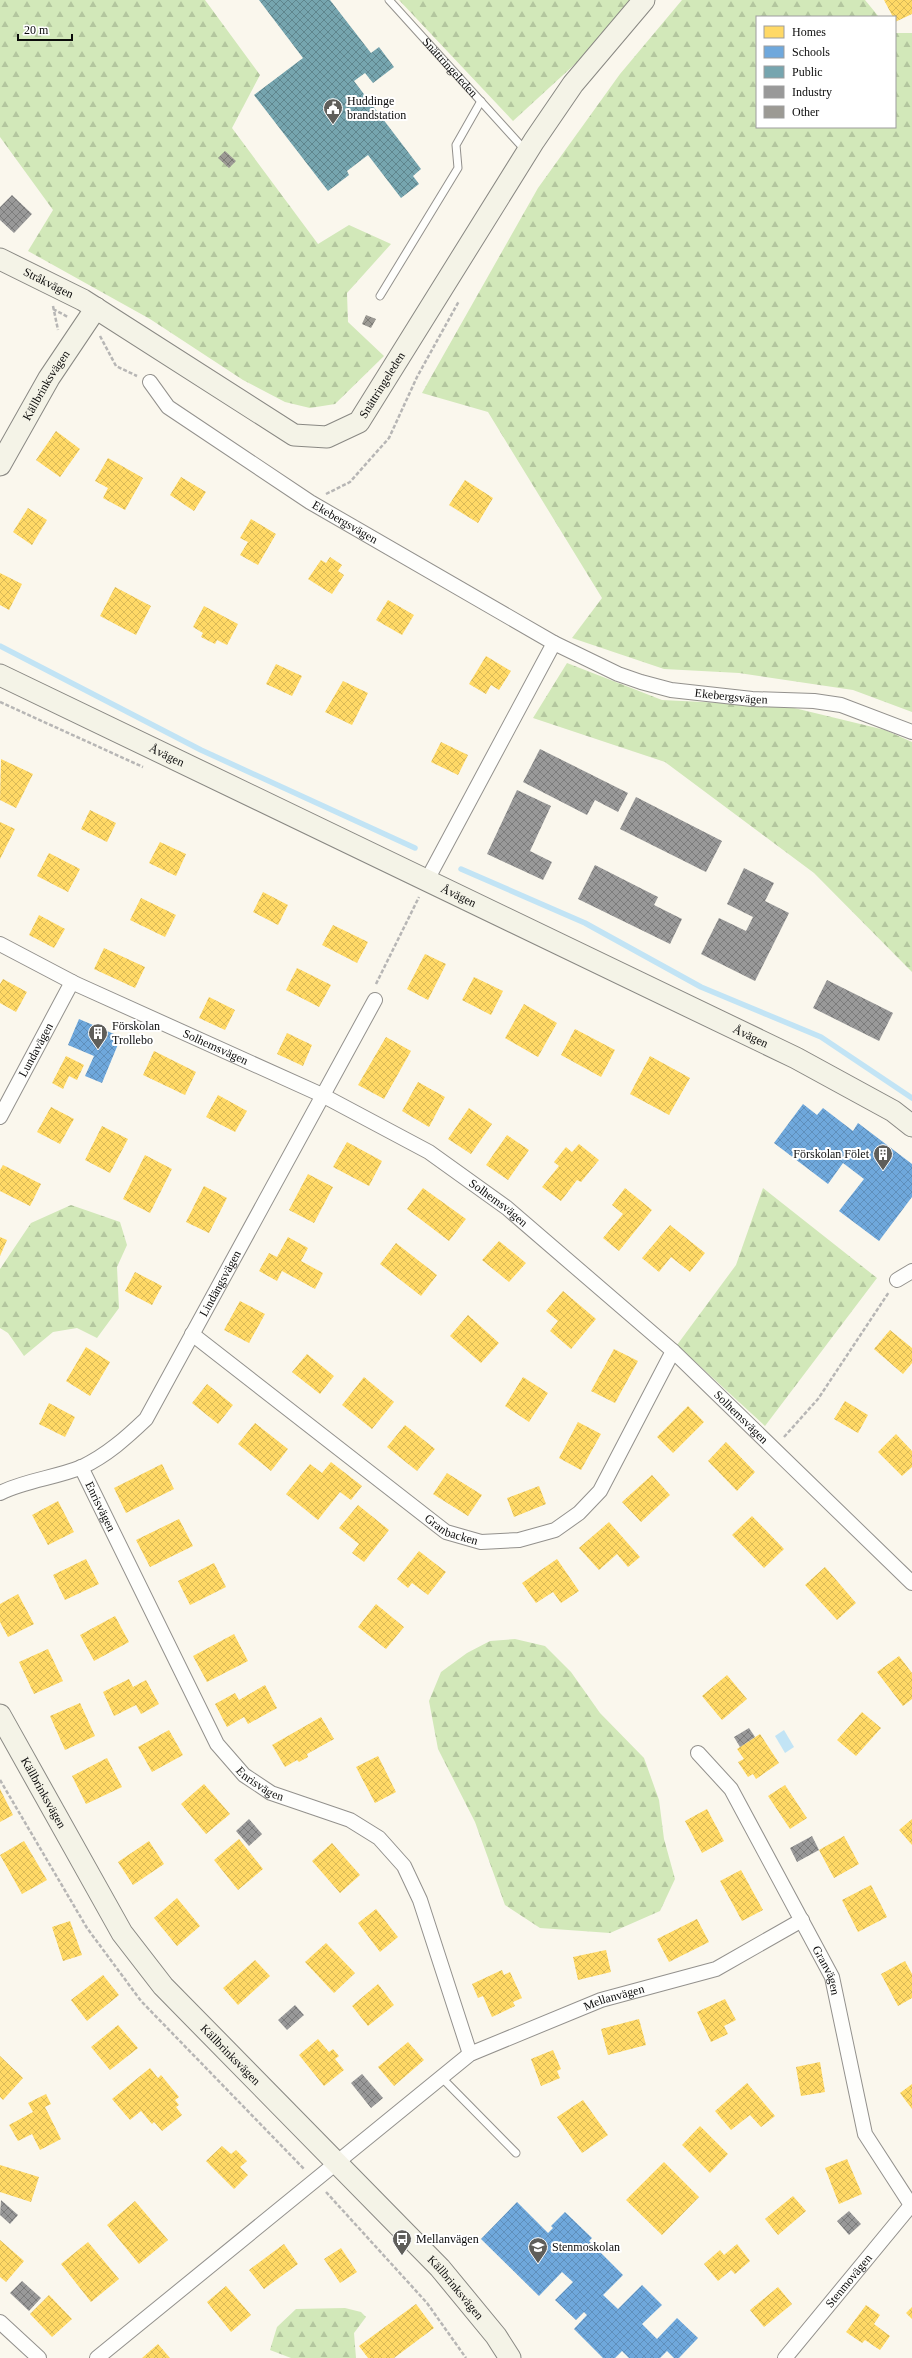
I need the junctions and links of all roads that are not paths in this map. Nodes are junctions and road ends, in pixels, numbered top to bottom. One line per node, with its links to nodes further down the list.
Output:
1 (390, 0): 3 (lane, Snättringeleden)
2 (644, 0): 4 (street, Snättringeleden)
3 (481, 101): 4 (lane, Snättringeleden); 6 (lane)
4 (527, 152): 7 (street, Snättringeleden)
5 (0, 259): 7 (street, Stråkvägen)
6 (380, 296)
7 (96, 308): 9 (street, Källbrinksvägen)
8 (150, 382): 10 (street, Ekebergsvägen)
9 (0, 465)
10 (554, 643): 12 (street, Ekebergsvägen); 13 (street)
11 (0, 675): 13 (street, Åvägen)
12 (912, 732)
13 (424, 887): 19 (street, Åvägen)
14 (0, 944): 15 (street, Solhemsvägen)
15 (72, 982): 17 (street, Solhemsvägen); 18 (street, Lundavägen)
16 (375, 1000): 17 (street, Lindängsvägen)
17 (322, 1095): 22 (street, Lindängsvägen); 23 (street, Solhemsvägen)
18 (0, 1118)
19 (912, 1126)
20 (912, 1271): 21 (street)
21 (897, 1280)
22 (192, 1334): 23 (street, Granbacken); 24 (street, Lindängsvägen)
23 (673, 1351): 26 (street, Solhemsvägen)
24 (81, 1467): 25 (street, Lindängsvägen); 30 (street, Enrisvägen)
25 (0, 1494)
26 (912, 1583)
27 (0, 1715): 33 (street, Källbrinksvägen)
28 (698, 1753): 29 (street, Granvägen)
29 (802, 1920): 30 (street, Mellanvägen); 34 (street, Granvägen)
30 (470, 2054): 31 (street, Mellanvägen)
31 (441, 2077): 32 (lane); 33 (street, Mellanvägen)
32 (516, 2153)
33 (336, 2163): 37 (street, Mellanvägen); 38 (street, Källbrinksvägen)
34 (912, 2204): 39 (street, Stenmovägen)
35 (0, 2322): 36 (street)
36 (39, 2358)
37 (97, 2358)
38 (510, 2358)
39 (785, 2358)

